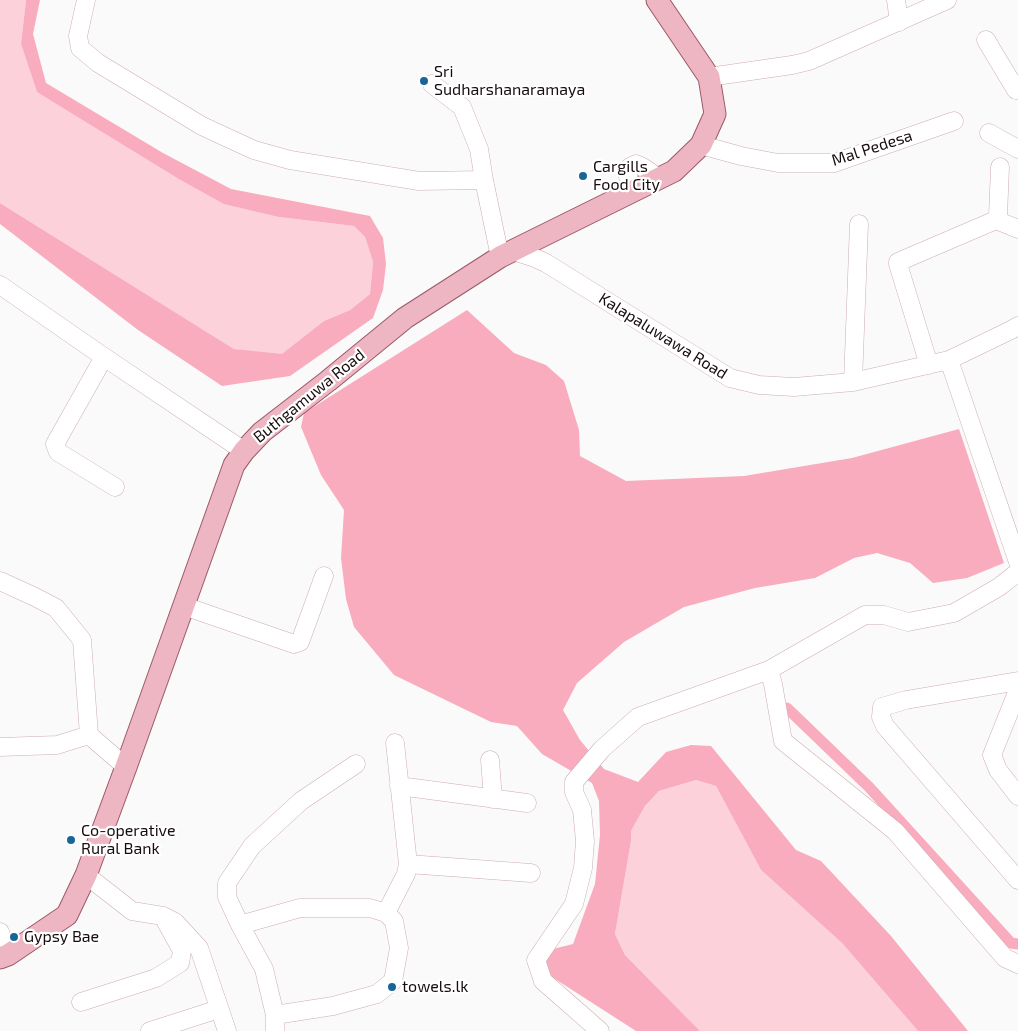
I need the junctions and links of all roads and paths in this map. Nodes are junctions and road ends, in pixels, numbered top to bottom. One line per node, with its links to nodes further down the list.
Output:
1 (86, 0): 15 (street)
2 (657, 0): 7 (main road, Buthgamuwa Road)
3 (896, 0): 5 (street)
4 (946, 0): 5 (street)
5 (899, 22): 7 (street)
6 (986, 40): 9 (street)
7 (709, 77): 12 (main road, Buthgamuwa Road)
8 (432, 84): 15 (street)
9 (1018, 89)
10 (954, 121): 12 (street, Mal Pedesa)
11 (989, 133): 13 (street)
12 (701, 145): 19 (main road, Buthgamuwa Road)
13 (1018, 149)
14 (1000, 167): 16 (street)
15 (484, 180): 20 (street)
16 (996, 220): 18 (street); 26 (street)
17 (859, 224): 27 (street)
18 (1018, 229)
19 (544, 235): 20 (main road, Buthgamuwa Road); 21 (street)
20 (507, 254): 21 (street, Kalapaluwawa Road); 28 (main road, Buthgamuwa Road)
21 (546, 263): 27 (street, Kalapaluwawa Road)
22 (0, 285): 24 (street)
23 (1018, 326): 25 (street, Kalapaluwawa Road)
24 (104, 357): 28 (street); 29 (street)
25 (949, 360): 26 (street, Kalapaluwawa Road); 30 (street)
26 (929, 365): 27 (street, Kalapaluwawa Road)
27 (853, 382)
28 (244, 451): 37 (main road, Buthgamuwa Road)
29 (115, 487)
30 (1018, 562)
31 (1018, 572): 38 (street)
32 (0, 576): 36 (street)
33 (324, 576): 37 (street)
34 (0, 581): 36 (street)
35 (0, 592): 36 (street)
36 (35, 597): 41 (street)
37 (184, 606): 46 (main road, Buthgamuwa Road)
38 (769, 670): 60 (street); 66 (street)
39 (1018, 681): 54 (street)
40 (1018, 690): 48 (street)
41 (89, 734): 43 (street); 46 (street)
42 (395, 742): 47 (street)
43 (0, 747)
44 (490, 760): 49 (street)
45 (356, 764): 57 (street)
46 (126, 768): 53 (main road, Buthgamuwa Road)
47 (399, 786): 49 (street); 51 (street)
48 (1018, 796)
49 (492, 799): 50 (street)
50 (527, 803)
51 (408, 864): 52 (street); 55 (street)
52 (531, 873)
53 (86, 875): 56 (street); 59 (main road, Buthgamuwa Road)
54 (1018, 880)
55 (386, 913): 57 (street); 63 (street)
56 (163, 916): 61 (street); 62 (street)
57 (240, 926): 63 (street)
58 (0, 932): 59 (street)
59 (4, 957)
60 (1018, 964)
61 (81, 1002)
62 (219, 1009): 64 (street); 65 (street)
63 (275, 1023)
64 (150, 1031)
65 (227, 1031)
66 (600, 1031)

